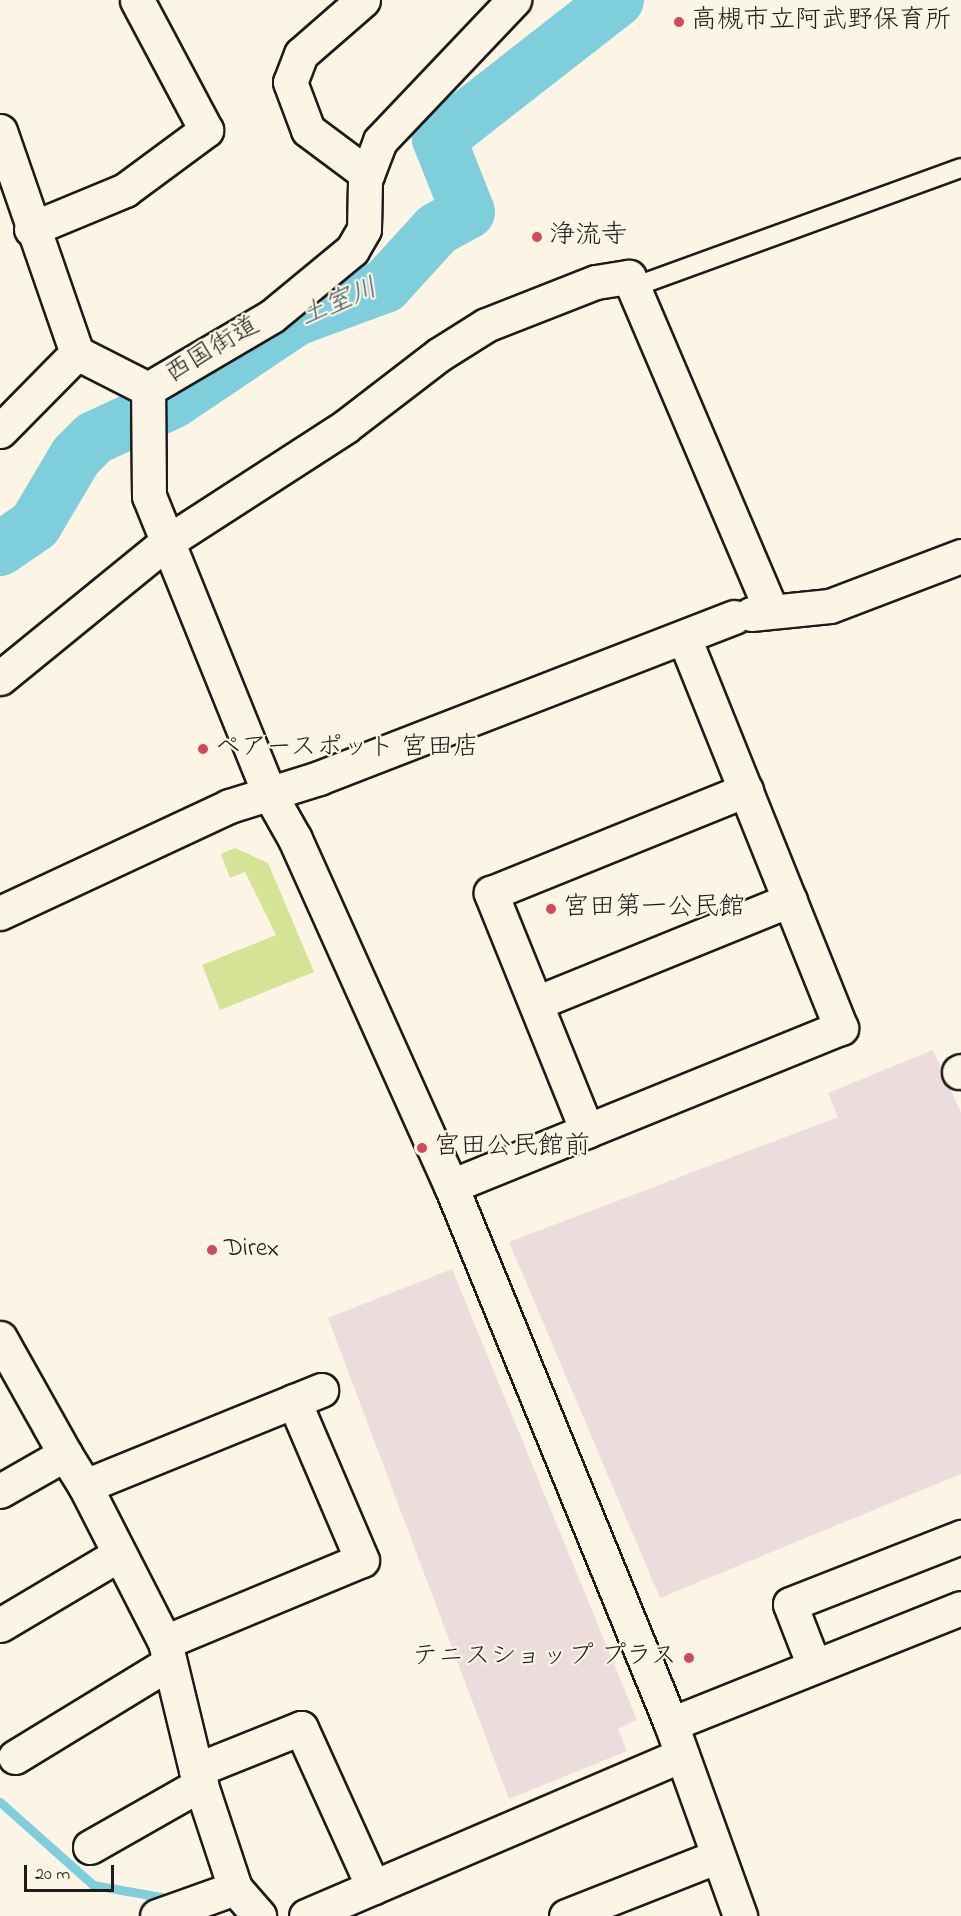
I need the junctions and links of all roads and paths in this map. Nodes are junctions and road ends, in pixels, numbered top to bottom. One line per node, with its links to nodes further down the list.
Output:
1 (137, 0): 7 (street)
2 (363, 0): 6 (street)
3 (514, 0): 6 (street, 西国街道)
4 (0, 131): 7 (street)
5 (961, 168): 8 (lane)
6 (367, 174): 10 (street, 西国街道)
7 (31, 229): 9 (street)
8 (634, 287): 12 (street); 14 (street)
9 (77, 353): 10 (street); 11 (street)
10 (148, 389): 12 (street, 西国街道)
11 (0, 431)
12 (167, 542): 16 (street); 18 (street, 西国街道)
13 (961, 556): 14 (street)
14 (771, 610): 15 (street)
15 (684, 637): 17 (street); 18 (street)
16 (0, 678)
17 (746, 790): 19 (street); 21 (street)
18 (269, 793): 20 (street); 23 (street, 西国街道)
19 (790, 900): 21 (street); 22 (street)
20 (0, 913)
21 (536, 1003): 22 (street)
22 (587, 1131): 23 (street)
23 (451, 1185): 34 (street, 西国街道)
24 (0, 1338): 25 (street)
25 (65, 1454): 26 (street); 27 (street)
26 (85, 1486): 29 (street); 32 (street)
27 (0, 1491)
28 (961, 1537): 33 (street)
29 (118, 1555): 31 (street); 32 (street)
30 (961, 1608): 33 (street)
31 (0, 1625)
32 (167, 1652): 36 (street); 37 (street)
33 (814, 1666): 34 (street)
34 (671, 1724): 35 (street, 西国街道)
35 (682, 1755): 39 (street, 西国街道); 41 (street)
36 (15, 1757)
37 (198, 1777): 38 (street); 40 (street); 41 (street)
38 (90, 1847)
39 (718, 1856): 45 (street); 46 (street, 西国街道)
40 (235, 1887): 42 (street); 43 (street)
41 (373, 1887): 44 (street)
42 (157, 1916)
43 (259, 1916)
44 (306, 1916)
45 (566, 1916)
46 (740, 1916)

